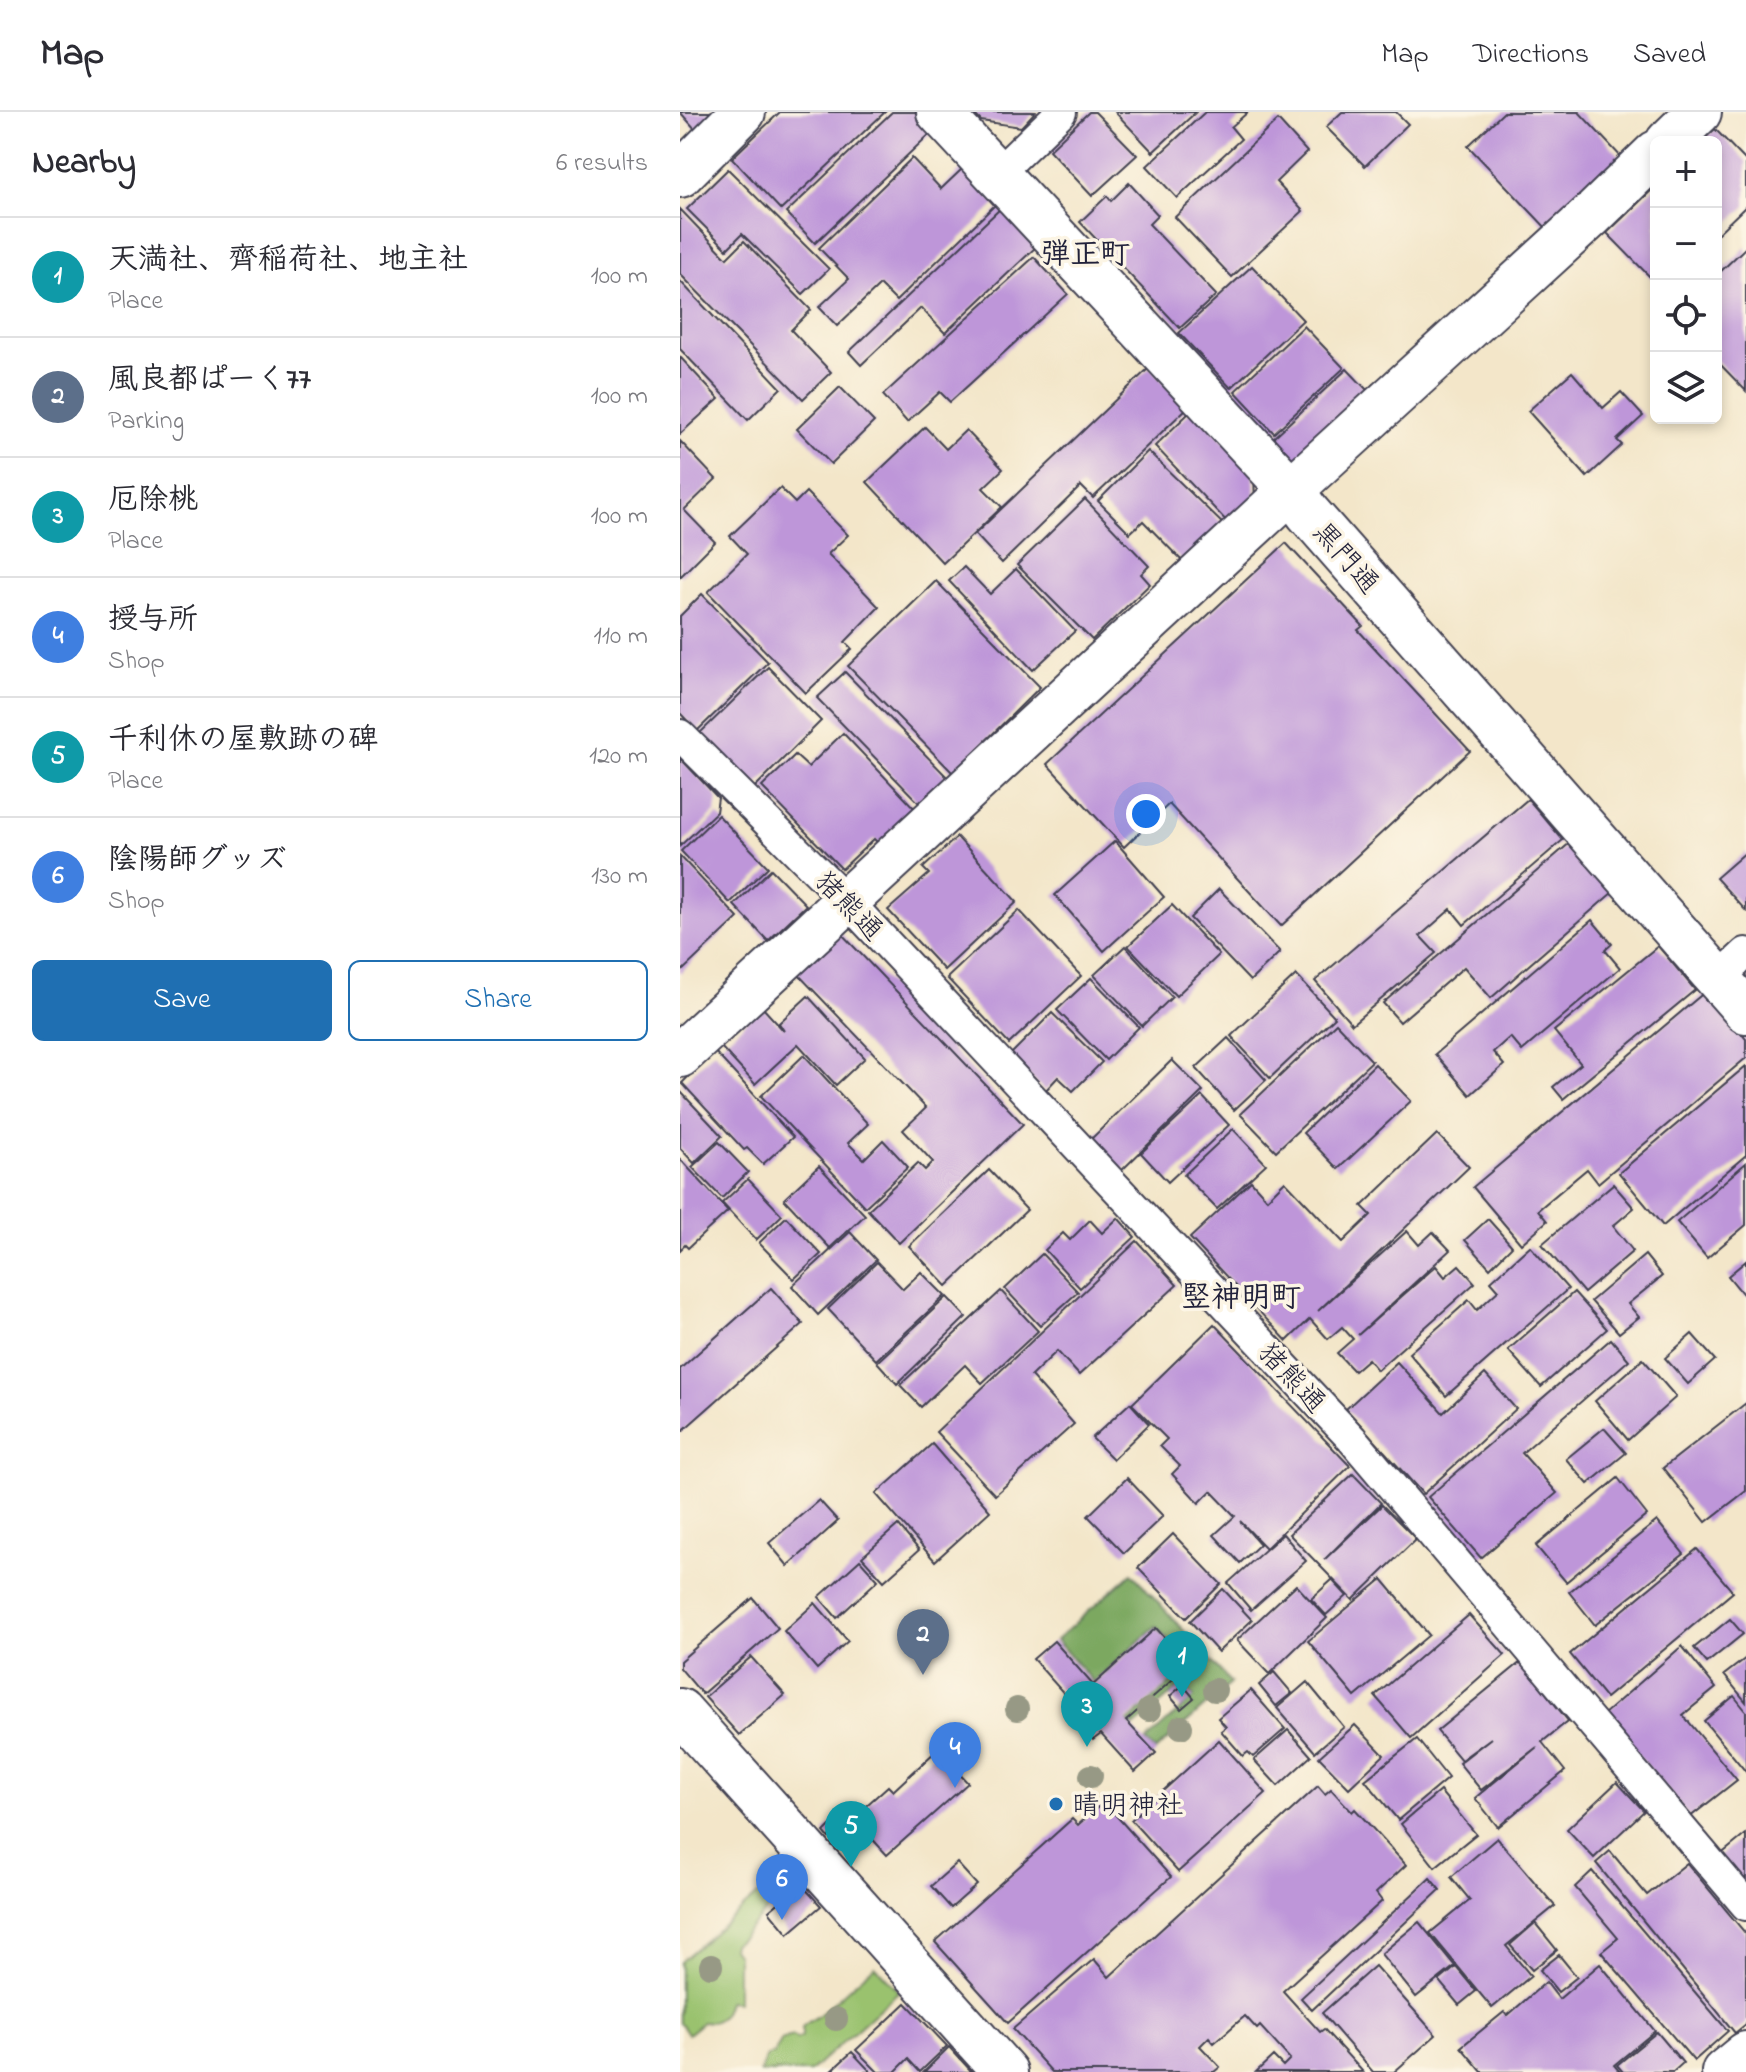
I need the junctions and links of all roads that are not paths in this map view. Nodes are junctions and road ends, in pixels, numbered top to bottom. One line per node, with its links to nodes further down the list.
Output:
1 (743, 112): 8 (street)
2 (939, 112): 7 (street, 黒門通)
3 (1061, 112): 7 (lane)
4 (1699, 112): 5 (street)
5 (1674, 136)
6 (1650, 159): 9 (street)
7 (997, 174): 9 (street, 黒門通)
8 (680, 175)
9 (1291, 490): 11 (street); 12 (street, 黒門通)
10 (680, 735): 11 (lane, 猪熊通)
11 (847, 901): 14 (street); 16 (lane, 猪熊通)
12 (1732, 966): 13 (street, 黒門通)
13 (1746, 1011)
14 (680, 1055)
15 (680, 1711): 18 (street)
16 (1746, 1905)
17 (1746, 2054): 19 (street)
18 (1005, 2072)
19 (1724, 2072)

